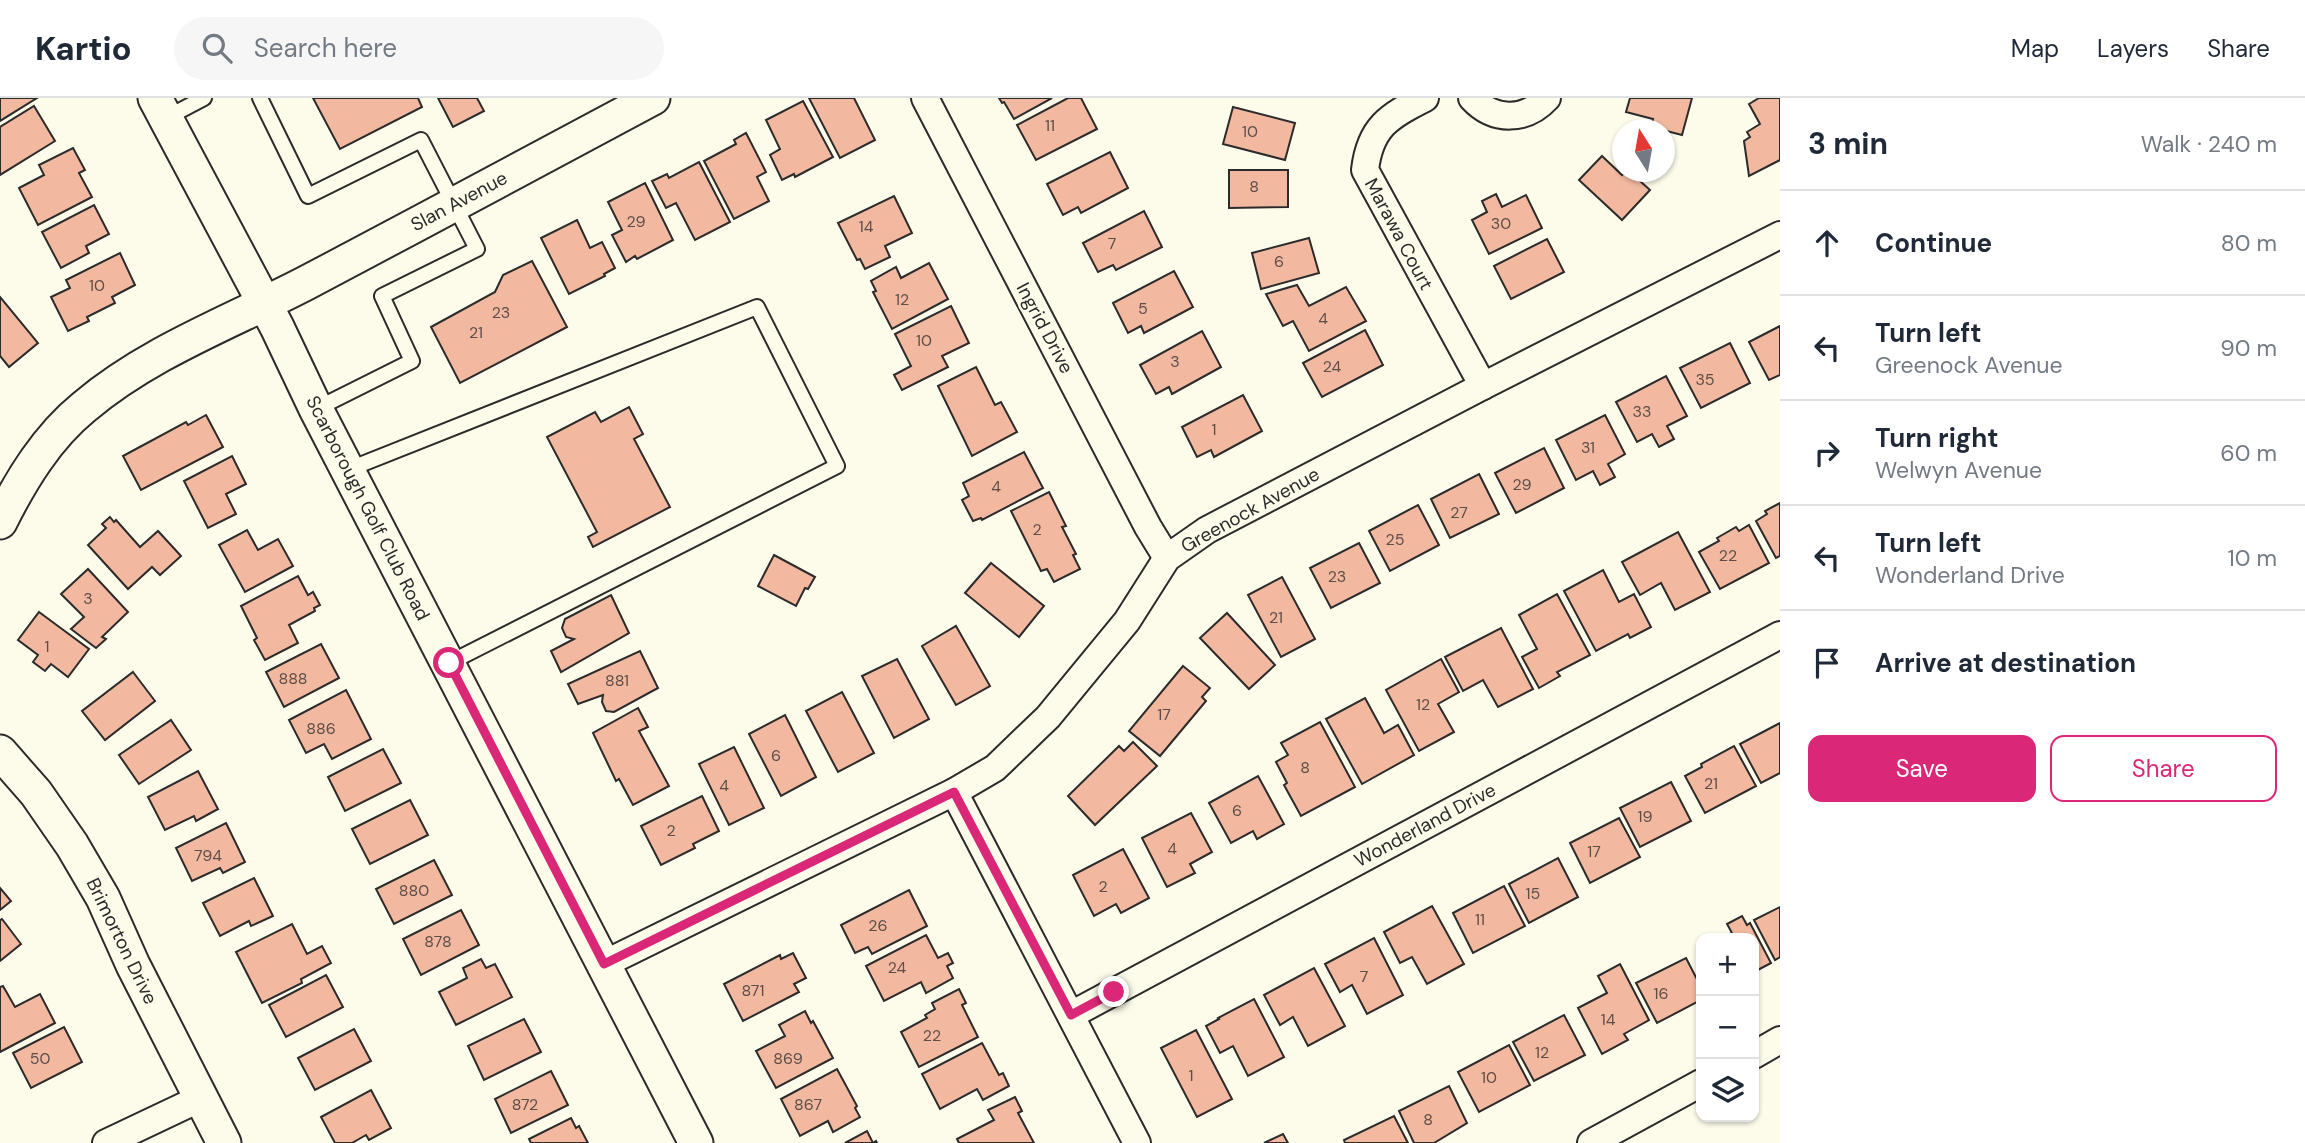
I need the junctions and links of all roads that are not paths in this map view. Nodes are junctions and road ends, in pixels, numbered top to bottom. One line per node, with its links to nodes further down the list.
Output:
1 (204, 98): 8 (lane)
2 (260, 98): 9 (lane)
3 (653, 98): 9 (street, Slan Avenue)
4 (925, 98): 16 (street, Ingrid Drive)
5 (1426, 98): 12 (street, Marawa Court)
6 (1472, 98): 7 (street)
7 (1547, 98)
8 (160, 108): 11 (street, Scarborough Golf Club Road)
9 (455, 203): 11 (street, Slan Avenue); 13 (lane)
10 (1780, 235): 12 (street, Greenock Avenue)
11 (265, 304): 13 (street, Scarborough Golf Club Road); 15 (street, Slan Avenue)
12 (1483, 386): 16 (street, Greenock Avenue)
13 (316, 409): 14 (street, Scarborough Golf Club Road)
14 (347, 470): 18 (street, Scarborough Golf Club Road); 18 (lane)
15 (0, 522)
16 (1167, 558): 20 (street, Greenock Avenue)
17 (1780, 635): 22 (street, Wonderland Drive)
18 (449, 663): 21 (street, Scarborough Golf Club Road)
19 (0, 752): 26 (street, Brimorton Drive)
20 (954, 792): 21 (street, Greenock Avenue); 22 (street)
21 (604, 964): 29 (street, Scarborough Golf Club Road)
22 (1071, 1015): 30 (street)
23 (1780, 1040): 24 (street)
24 (1759, 1052)
25 (1696, 1086): 31 (street)
26 (201, 1098): 27 (street); 28 (street, Brimorton Drive)
27 (106, 1143)
28 (225, 1143)
29 (696, 1143)
30 (1137, 1143)
31 (1591, 1143)

